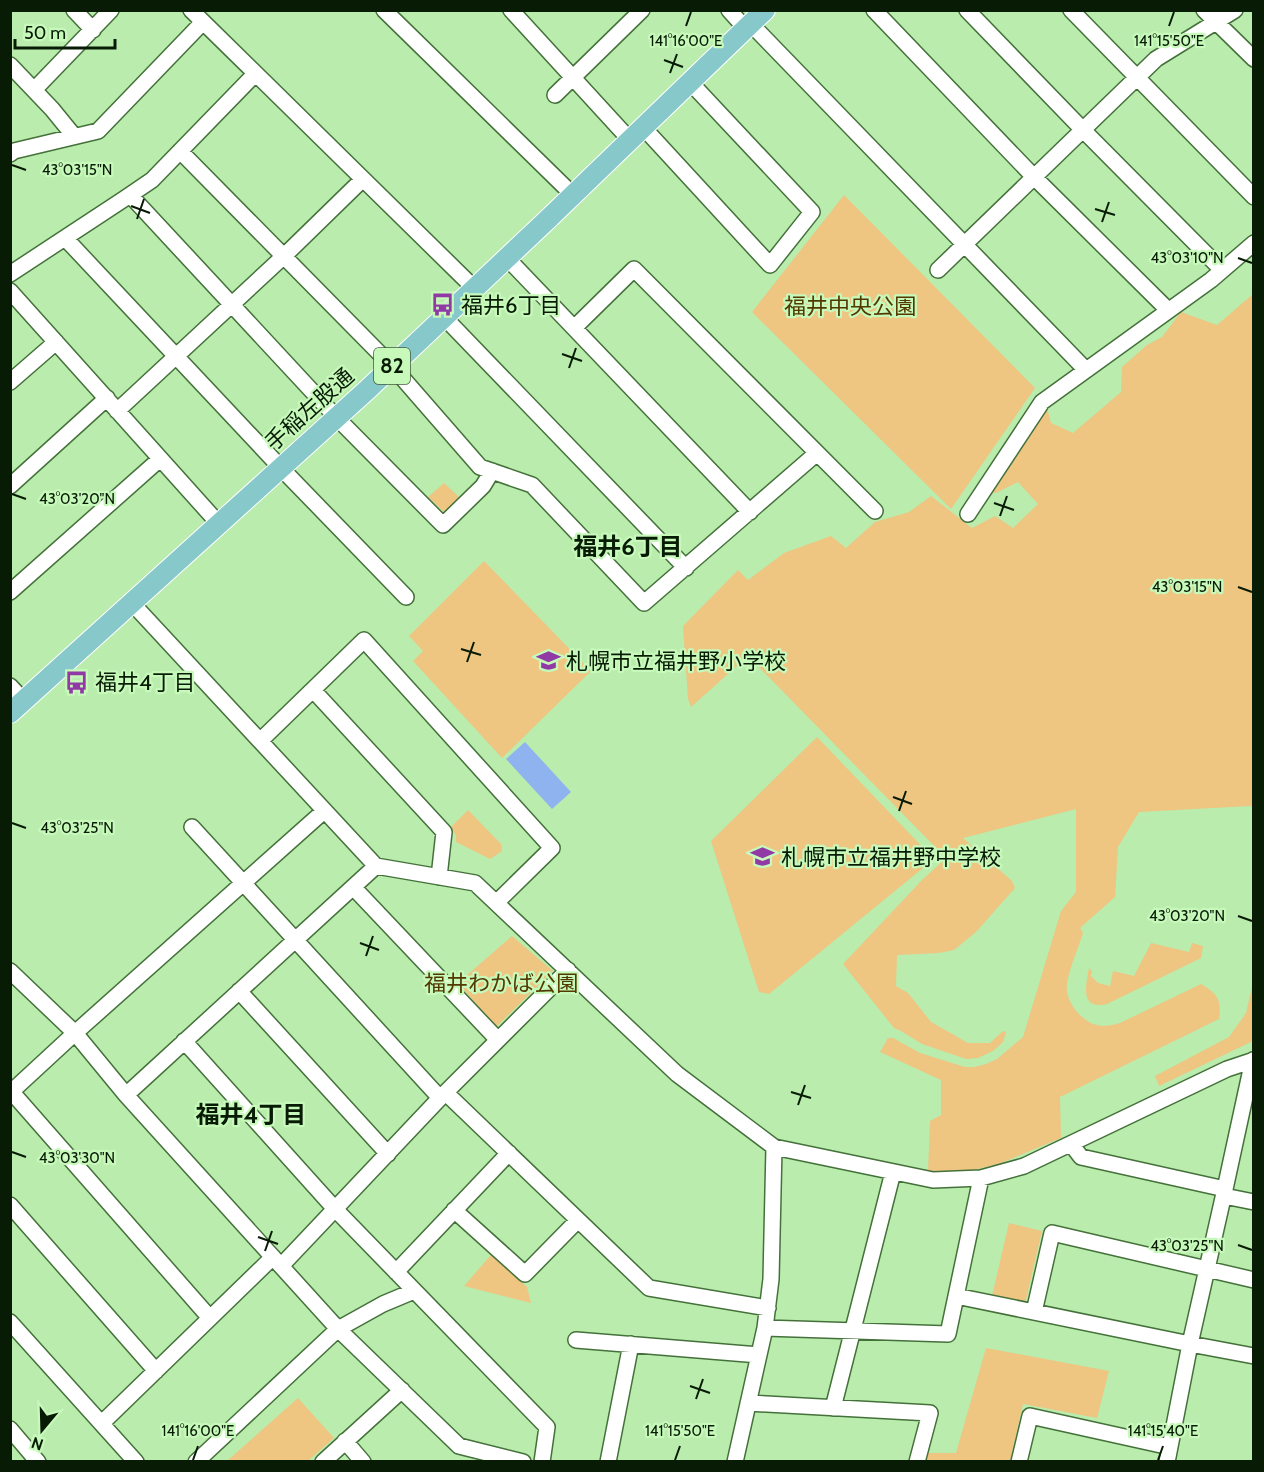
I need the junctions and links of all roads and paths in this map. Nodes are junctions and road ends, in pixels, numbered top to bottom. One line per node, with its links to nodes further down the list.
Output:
1 (74, 10): 16 (street)
2 (111, 10): 16 (street)
3 (191, 10): 14 (street)
4 (384, 10): 33 (street)
5 (511, 10): 21 (street)
6 (729, 10): 13 (street)
7 (967, 10): 25 (street)
8 (1071, 10): 20 (street)
9 (1204, 10): 15 (street)
10 (1234, 10): 15 (street)
11 (880, 13): 30 (street)
12 (633, 14): 21 (street)
13 (754, 21): 22 (main road, 手稲左股通 / 82); 37 (street)
14 (203, 22): 19 (street); 27 (street)
15 (1215, 22): 17 (street); 20 (street)
16 (93, 30): 23 (street)
17 (1254, 59)
18 (10, 65): 23 (street)
19 (255, 74): 28 (street); 31 (street)
20 (1138, 77): 25 (street); 34 (street)
21 (573, 78): 24 (street); 26 (street)
22 (690, 82): 26 (main road, 手稲左股通 / 82); 26 (street)
23 (34, 90): 27 (street)
24 (555, 95)
25 (1083, 130): 30 (street); 41 (street)
26 (636, 134): 33 (main road, 手稲左股通 / 82)
27 (74, 136): 29 (street)
28 (180, 150): 32 (street); 38 (street)
29 (10, 154)
30 (1034, 177): 37 (street); 46 (street)
31 (363, 179): 38 (street); 43 (street)
32 (130, 195): 35 (street); 45 (street)
33 (573, 195): 39 (main road, 手稲左股通 / 82)
34 (1254, 197)
35 (65, 238): 42 (street); 50 (street)
36 (1254, 243): 41 (street)
37 (964, 244): 40 (street); 52 (street)
38 (284, 256): 45 (street); 51 (street)
39 (507, 258): 43 (main road, 手稲左股通 / 82); 48 (street)
40 (938, 270)
41 (1222, 270): 46 (street)
42 (10, 274)
43 (474, 288): 47 (main road, 手稲左股通 / 82)
44 (10, 291): 49 (street)
45 (231, 304): 50 (street); 56 (street)
46 (1168, 310): 52 (street)
47 (444, 317): 51 (main road, 手稲左股通 / 82); 66 (street)
48 (574, 328): 57 (street); 63 (street)
49 (56, 342): 53 (street); 54 (street)
50 (176, 356): 55 (street); 59 (street)
51 (392, 366): 56 (main road, 手稲左股通 / 82); 60 (street)
52 (1086, 370): 64 (street)
53 (10, 382)
54 (107, 398): 55 (street); 61 (street)
55 (117, 411): 58 (street)
56 (336, 417): 59 (main road, 手稲左股通 / 82); 60 (street)
57 (818, 453): 62 (street); 63 (street)
58 (160, 459): 65 (street); 67 (street)
59 (280, 468): 65 (main road, 手稲左股通 / 82); 68 (street)
60 (492, 471): 66 (street)
61 (10, 486)
62 (875, 511)
63 (750, 512): 66 (street)
64 (968, 514)
65 (219, 524): 69 (main road, 手稲左股通 / 82)
66 (686, 568)
67 (10, 592)
68 (406, 597)
69 (132, 603): 72 (main road, 手稲左股通 / 82); 73 (street)
70 (10, 686): 72 (street)
71 (313, 690): 73 (street); 77 (street); 80 (street)
72 (17, 707)
73 (260, 741): 74 (street)
74 (324, 811): 76 (street); 78 (street)
75 (192, 827): 78 (street)
76 (376, 866): 77 (street); 79 (street)
77 (439, 877): 80 (street)
78 (244, 883): 81 (street); 85 (street)
79 (353, 887): 81 (street); 86 (street)
80 (496, 903): 82 (street)
81 (296, 940): 84 (street); 91 (street)
82 (567, 970): 86 (street); 94 (street)
83 (10, 971): 85 (street)
84 (239, 991): 87 (street); 96 (street)
85 (75, 1034): 89 (street); 90 (street)
86 (498, 1040): 91 (street)
87 (184, 1041): 90 (street); 102 (street)
88 (1253, 1060): 92 (street); 93 (street)
89 (11, 1092): 113 (street)
90 (126, 1095): 105 (street)
91 (443, 1096): 95 (street); 96 (street)
92 (1246, 1127): 99 (street)
93 (1071, 1144): 98 (street); 99 (street)
94 (774, 1147): 97 (street); 111 (street)
95 (508, 1153): 103 (street); 104 (street)
96 (388, 1154): 102 (street)
97 (893, 1172): 98 (street); 116 (street)
98 (981, 1178): 110 (street)
99 (1224, 1193): 100 (street); 106 (street)
100 (1254, 1202)
101 (10, 1205): 123 (street)
102 (335, 1209): 105 (street); 107 (street)
103 (454, 1210): 104 (street); 107 (street)
104 (578, 1220): 111 (street)
105 (277, 1262): 113 (street); 115 (street)
106 (1207, 1268): 108 (street); 112 (street); 120 (street)
107 (396, 1272): 109 (street)
108 (1254, 1280)
109 (414, 1291): 115 (street); 137 (street)
110 (956, 1296): 112 (street); 116 (street)
111 (768, 1308): 114 (street)
112 (1034, 1312): 120 (street)
113 (210, 1318): 123 (street)
114 (765, 1328): 116 (street); 121 (street)
115 (338, 1329): 124 (street); 133 (street)
116 (852, 1331): 126 (street)
117 (14, 1332): 127 (street)
118 (576, 1340): 119 (street)
119 (631, 1344): 121 (street); 138 (street)
120 (1190, 1344): 122 (street); 130 (street)
121 (759, 1355): 125 (street)
122 (1254, 1356)
123 (156, 1371): 127 (street)
124 (402, 1390): 129 (street); 136 (street)
125 (748, 1403): 126 (street); 139 (street)
126 (833, 1407): 140 (street)
127 (102, 1423): 132 (street)
128 (10, 1429): 131 (street)
129 (345, 1441): 134 (street); 135 (street)
130 (1169, 1454): 141 (street)
131 (38, 1461)
132 (136, 1461)
133 (196, 1461)
134 (322, 1461)
135 (363, 1461)
136 (523, 1461)
137 (542, 1461)
138 (608, 1461)
139 (735, 1461)
140 (917, 1461)
141 (1018, 1461)

